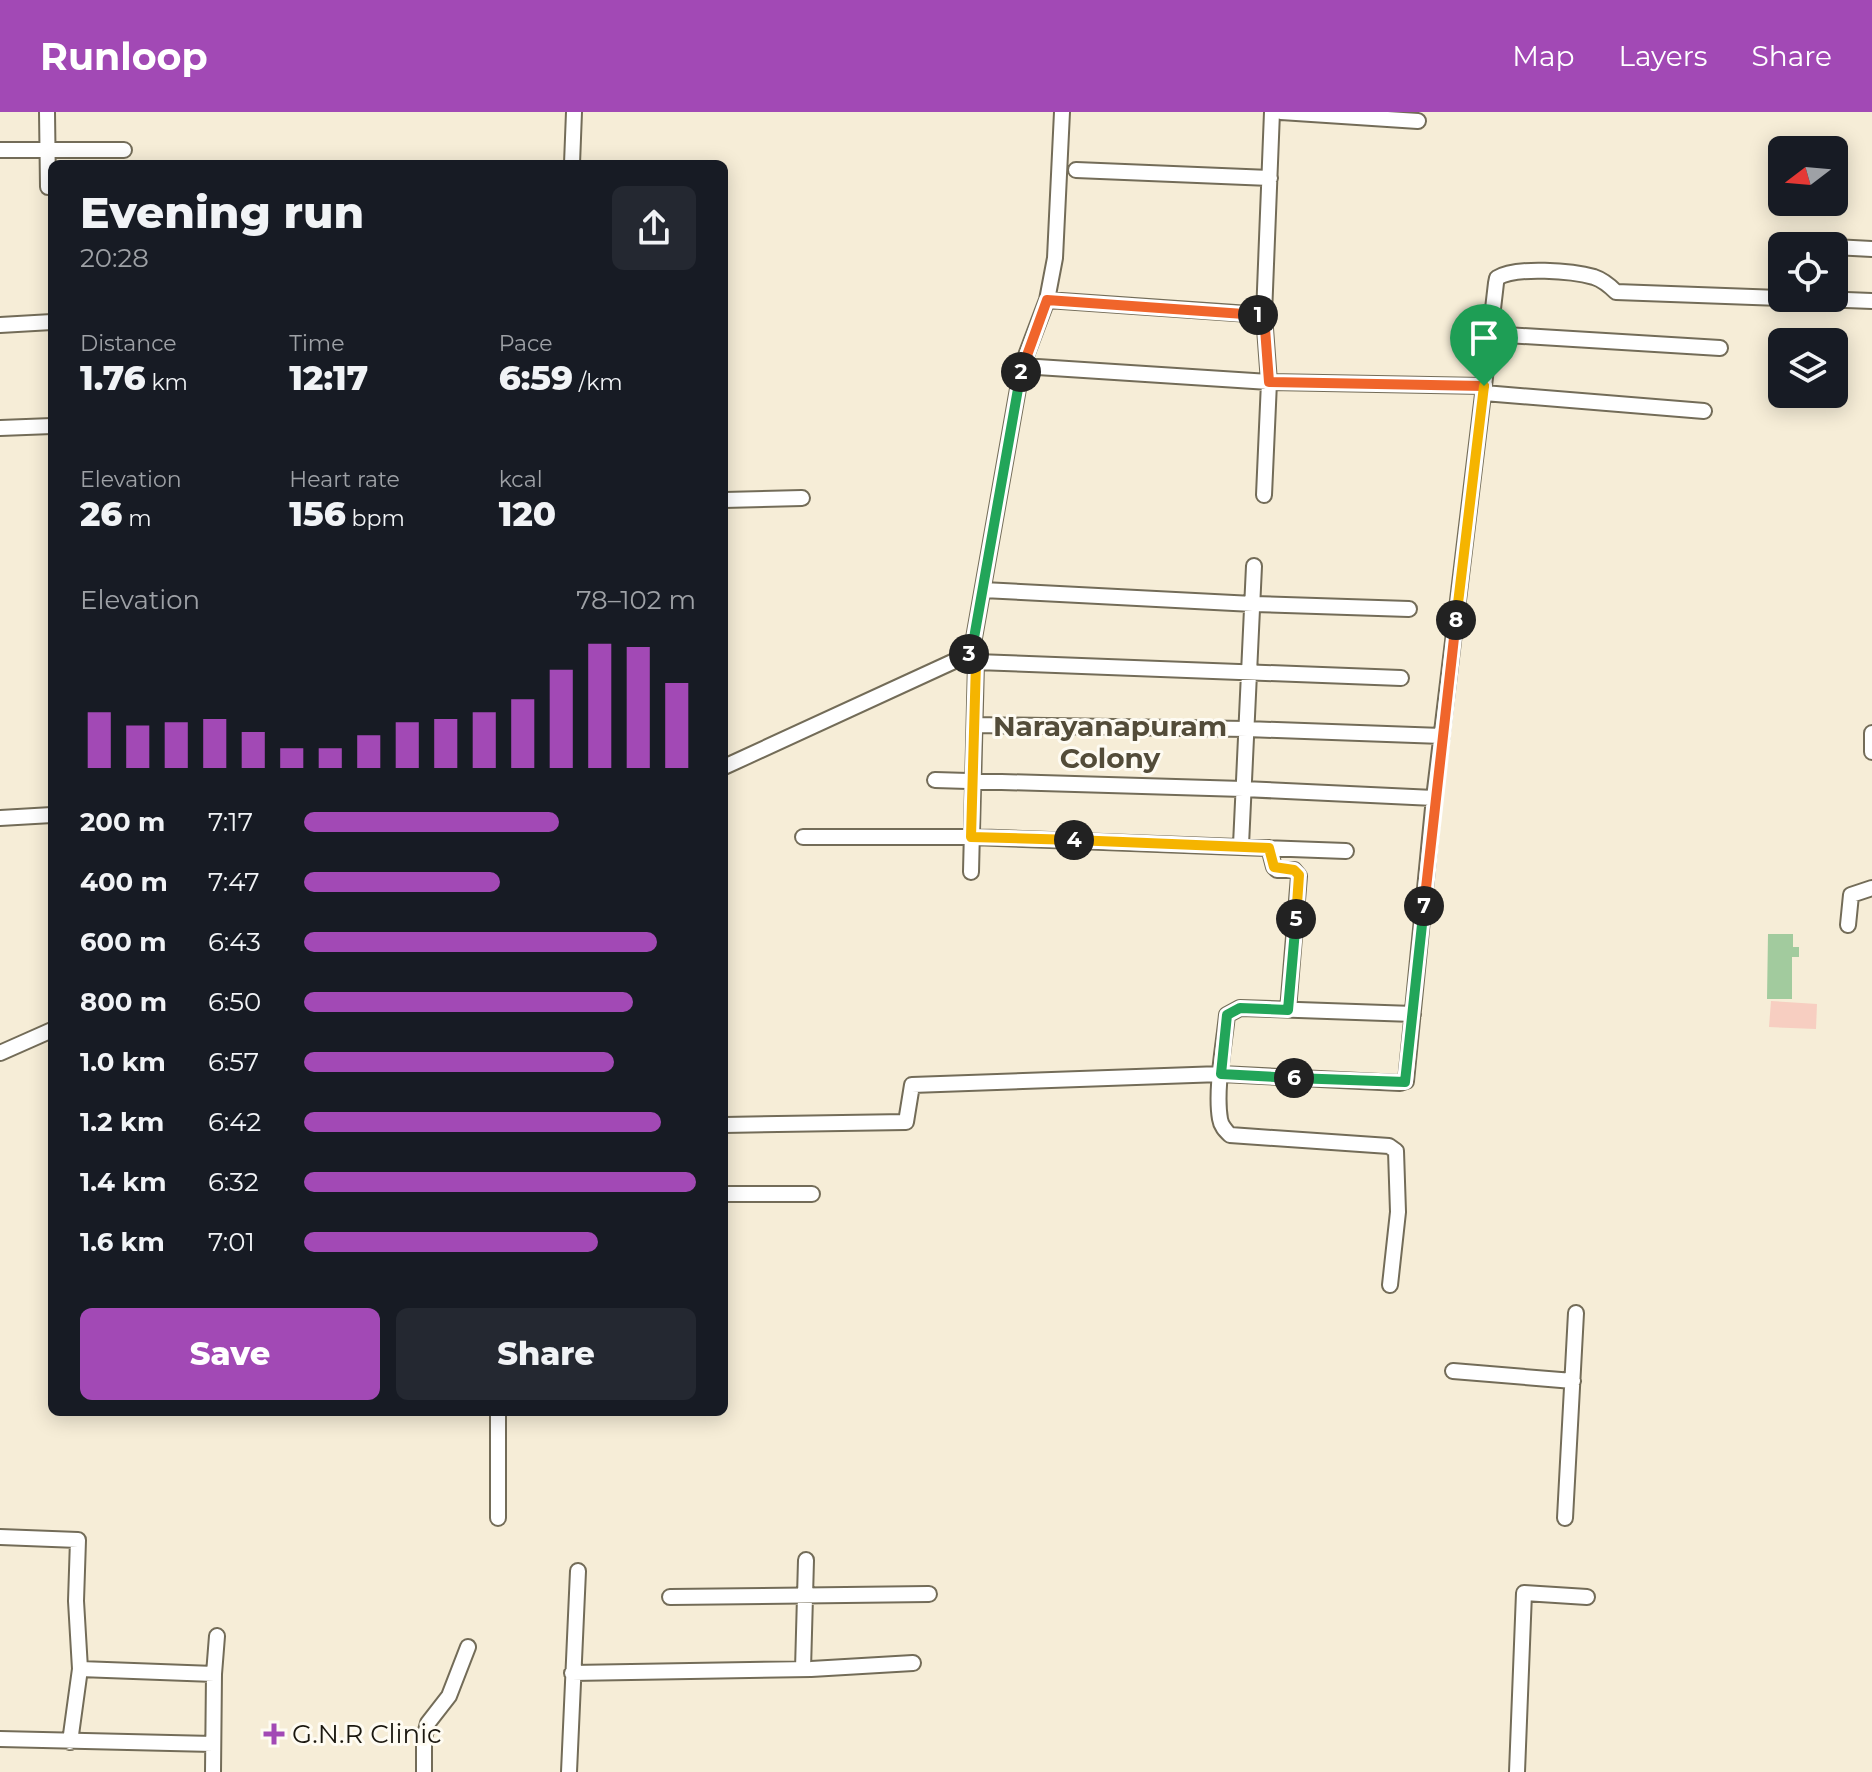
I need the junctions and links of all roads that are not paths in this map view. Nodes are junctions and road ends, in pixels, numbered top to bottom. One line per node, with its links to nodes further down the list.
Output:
1 (47, 112): 7 (street)
2 (574, 112): 10 (street)
3 (1062, 112): 17 (street)
4 (1272, 112): 12 (street)
5 (1281, 112): 6 (street)
6 (1418, 121)
7 (47, 148): 8 (street); 9 (street); 13 (street)
8 (0, 150)
9 (124, 150)
10 (572, 160)
11 (1076, 170): 12 (street)
12 (1270, 178): 20 (street)
13 (48, 187)
14 (1848, 248): 15 (street)
15 (1872, 249)
16 (1768, 297): 23 (street)
17 (1047, 300): 20 (street); 25 (street)
18 (1848, 300): 19 (street)
19 (1872, 301)
20 (1264, 315): 26 (street)
21 (48, 322): 22 (street)
22 (0, 325)
23 (1490, 334): 24 (street); 27 (street)
24 (1720, 348)
25 (1022, 366): 26 (street); 35 (street)
26 (1269, 382): 27 (street); 31 (street)
27 (1484, 390): 28 (street); 44 (street)
28 (1704, 411)
29 (48, 426): 30 (street)
30 (0, 428)
31 (1264, 495)
32 (802, 498): 33 (street)
33 (728, 500)
34 (1254, 566): 36 (street)
35 (983, 590): 36 (street); 38 (street)
36 (1253, 604): 37 (street); 39 (street)
37 (1409, 609)
38 (972, 657): 39 (street); 41 (street); 46 (street)
39 (1250, 674): 40 (street); 42 (street)
40 (1401, 678)
41 (975, 725): 42 (street); 48 (street)
42 (1247, 729): 44 (street); 49 (street)
43 (1872, 733): 45 (street)
44 (1442, 736): 50 (street)
45 (1872, 752)
46 (728, 765)
47 (935, 780): 48 (street)
48 (972, 781): 49 (street); 54 (street)
49 (1243, 789): 50 (street); 55 (street)
50 (1434, 798): 62 (street)
51 (48, 815): 52 (street)
52 (0, 818)
53 (803, 837): 54 (street)
54 (971, 837): 55 (street); 58 (street)
55 (1241, 845): 56 (street)
56 (1269, 848): 57 (street); 61 (street)
57 (1346, 851)
58 (971, 872)
59 (1872, 888): 60 (street)
60 (1848, 925)
61 (1288, 1010): 62 (street); 65 (street)
62 (1413, 1014): 65 (street)
63 (48, 1032): 64 (street)
64 (0, 1053)
65 (1221, 1074): 66 (street); 69 (street)
66 (728, 1125)
67 (728, 1194): 68 (street)
68 (812, 1194)
69 (1390, 1285)
70 (1576, 1313): 72 (street)
71 (1453, 1371): 72 (street)
72 (1573, 1381): 75 (street)
73 (498, 1416): 74 (street)
74 (498, 1518)
75 (1565, 1518)
76 (0, 1537): 86 (street)
77 (806, 1560): 80 (street)
78 (578, 1571): 88 (street)
79 (929, 1594): 80 (street)
80 (806, 1596): 81 (street); 87 (street)
81 (670, 1597)
82 (1587, 1597): 96 (street)
83 (217, 1636): 89 (street)
84 (468, 1647): 94 (street)
85 (913, 1663): 87 (street)
86 (80, 1669): 89 (street); 91 (street)
87 (803, 1669): 88 (street)
88 (572, 1673): 95 (street)
89 (214, 1674): 92 (street)
90 (0, 1739): 91 (street)
91 (70, 1742): 92 (street)
92 (213, 1744): 93 (street)
93 (213, 1772)
94 (424, 1772)
95 (569, 1772)
96 (1517, 1772)

